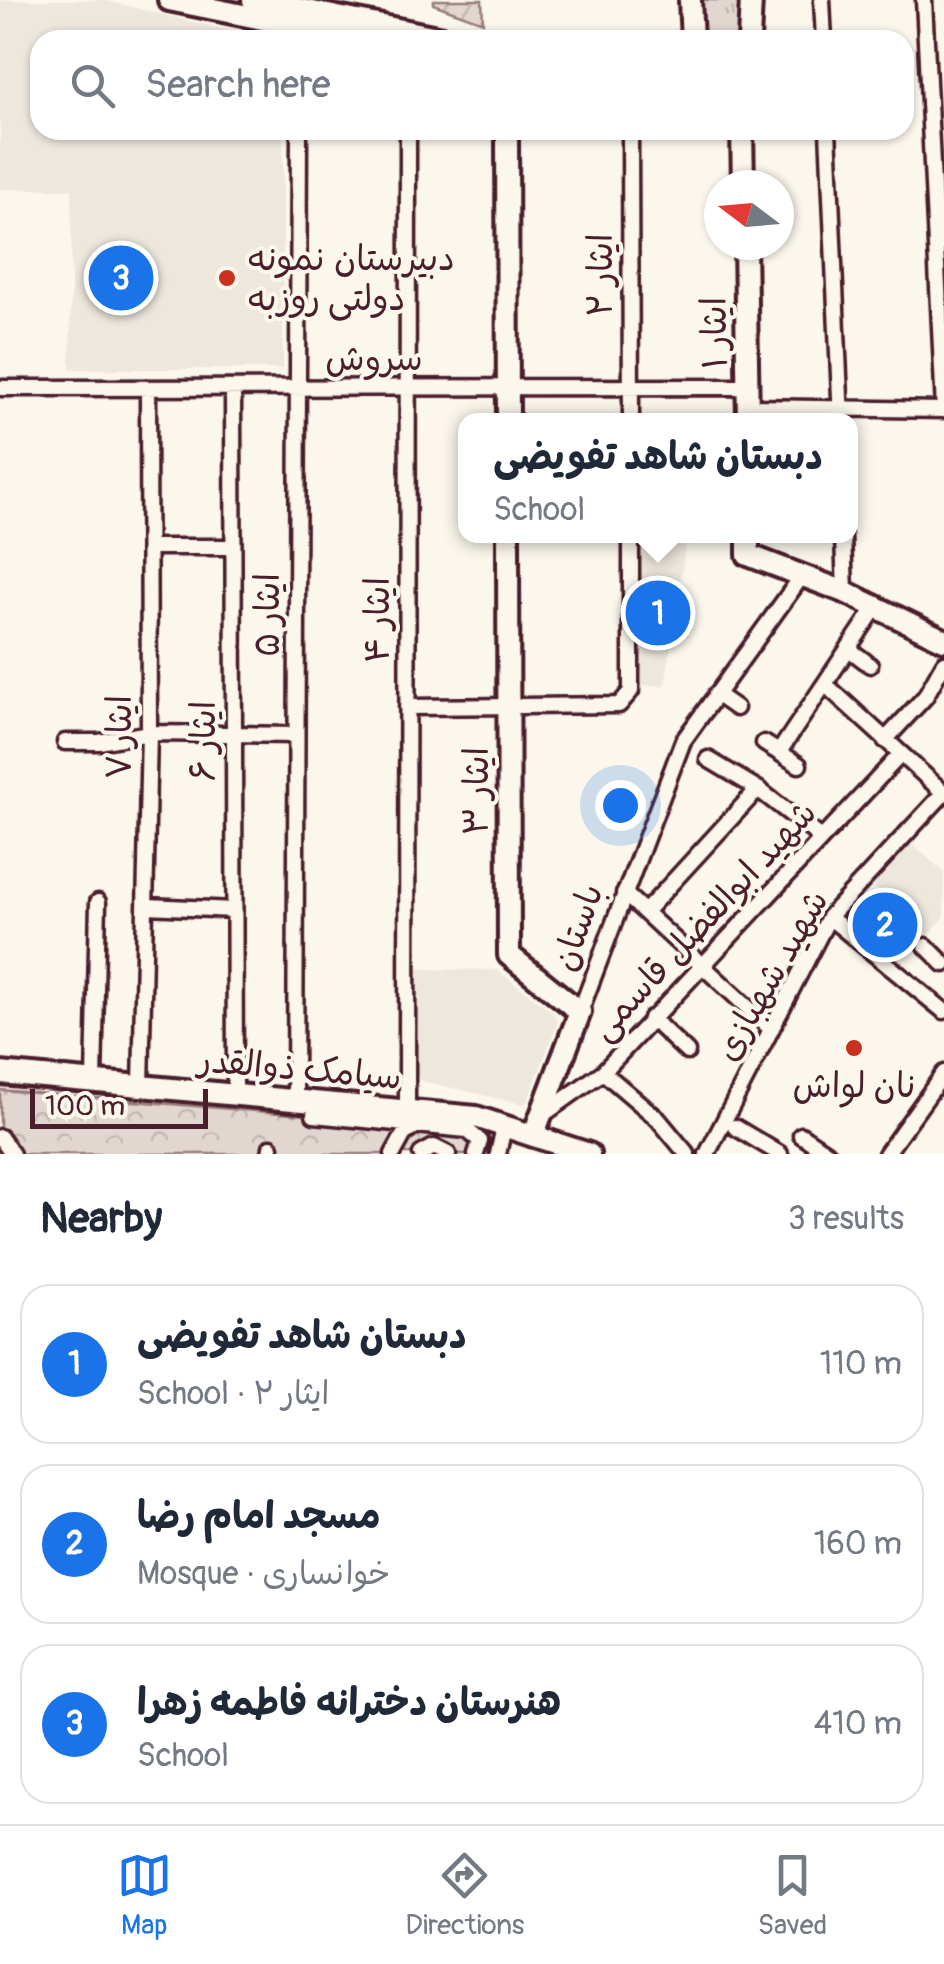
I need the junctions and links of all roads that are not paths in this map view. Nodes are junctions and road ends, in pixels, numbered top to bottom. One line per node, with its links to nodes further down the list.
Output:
1 (169, 0): 6 (street)
2 (253, 0): 6 (street)
3 (751, 0): 8 (street)
4 (822, 0): 9 (street)
5 (924, 0): 26 (street)
6 (300, 25): 7 (street)
7 (351, 30)
8 (750, 30)
9 (824, 30)
10 (299, 140): 23 (street, ایثار ۵)
11 (408, 140): 24 (street, ایثار ۴)
12 (508, 140): 18 (street)
13 (630, 140): 19 (street, ایثار ۲)
14 (742, 140): 16 (street)
15 (828, 140): 30 (street)
16 (743, 170)
17 (745, 260): 25 (street, ایثار ۱)
18 (508, 387): 19 (street, سروش); 24 (street, سروش); 27 (street)
19 (631, 387): 25 (street, سروش); 28 (street, ایثار ۲)
20 (0, 388): 21 (street, سروش)
21 (148, 388): 22 (street, سروش); 37 (street, ایثار ۷)
22 (232, 388): 23 (street, سروش); 36 (street, ایثار ۶)
23 (298, 388): 24 (street, سروش); 52 (street, ایثار ۵)
24 (408, 388): 48 (street, ایثار ۴)
25 (748, 405): 29 (street, سروش)
26 (944, 410): 31 (street, سروش)
27 (508, 413)
28 (631, 413)
29 (822, 413)
30 (841, 413)
31 (858, 414)
32 (508, 543): 47 (street, ایثار ۳)
33 (631, 543): 47 (street)
34 (844, 543): 39 (street)
35 (748, 545): 38 (street)
36 (233, 547): 37 (street); 50 (street, ایثار ۶)
37 (148, 548): 51 (street, ایثار ۷)
38 (802, 576): 39 (street); 46 (street, باستان)
39 (845, 592): 40 (street)
40 (876, 608): 41 (street); 42 (street)
41 (944, 640)
42 (849, 649): 44 (street); 45 (street)
43 (944, 663): 53 (street)
44 (870, 665)
45 (826, 685): 53 (street); 56 (street)
46 (716, 694): 49 (street); 63 (street, باستان)
47 (508, 706): 48 (street); 73 (street, ایثار ۳)
48 (408, 707): 85 (street, ایثار ۴)
49 (736, 708)
50 (233, 732): 51 (street); 52 (street); 66 (street, ایثار ۶)
51 (149, 733): 54 (street); 65 (street, ایثار ۷)
52 (296, 734): 83 (street, ایثار ۵)
53 (885, 740): 57 (street)
54 (65, 742)
55 (764, 743): 56 (street)
56 (779, 752): 59 (street)
57 (901, 754): 61 (street); 62 (street, شهید ابوالفضل قاسمی)
58 (708, 759): 60 (street)
59 (798, 765)
60 (758, 789): 62 (street); 67 (street)
61 (944, 793): 68 (street, شهید شهبازی)
62 (820, 837): 70 (street, شهید ابوالفضل قاسمی)
63 (624, 893): 67 (street); 73 (street, باستان)
64 (98, 902): 80 (street)
65 (147, 906): 66 (street); 81 (street, ایثار ۷)
66 (234, 910): 82 (street, ایثار ۶)
67 (645, 912): 70 (street)
68 (829, 918): 72 (street); 75 (street, شهید شهبازی)
69 (926, 946): 71 (street)
70 (700, 963): 74 (street, شهید ابوالفضل قاسمی); 75 (street)
71 (944, 964)
72 (944, 1011)
73 (580, 1012): 86 (street, باستان)
74 (651, 1018): 76 (street); 77 (street, شهید ابوالفضل قاسمی)
75 (772, 1029): 100 (street, شهید شهبازی)
76 (687, 1052)
77 (603, 1072): 86 (street, شهید ابوالفضل قاسمی); 99 (street)
78 (0, 1073): 80 (street, سیامک ذوالقدر)
79 (944, 1073): 103 (street)
80 (94, 1082): 81 (street, سیامک ذوالقدر)
81 (141, 1086): 82 (street, سیامک ذوالقدر)
82 (234, 1094): 83 (street, سیامک ذوالقدر)
83 (296, 1100): 85 (street, سیامک ذوالقدر)
84 (314, 1115): 85 (street)
85 (412, 1117): 87 (street, سیامک ذوالقدر); 89 (street); 94 (street)
86 (537, 1126): 87 (street, سیامک ذوالقدر); 98 (street, سیامک ذوالقدر)
87 (504, 1127): 97 (street)
88 (736, 1127): 101 (street)
89 (444, 1128): 92 (street); 96 (street)
90 (802, 1135): 102 (street)
91 (0, 1137): 93 (street)
92 (444, 1151): 95 (street)
93 (12, 1154)
94 (394, 1154)
95 (420, 1154)
96 (476, 1154)
97 (498, 1154)
98 (589, 1154)
99 (687, 1154)
100 (707, 1154)
101 (780, 1154)
102 (829, 1154)
103 (886, 1154)

